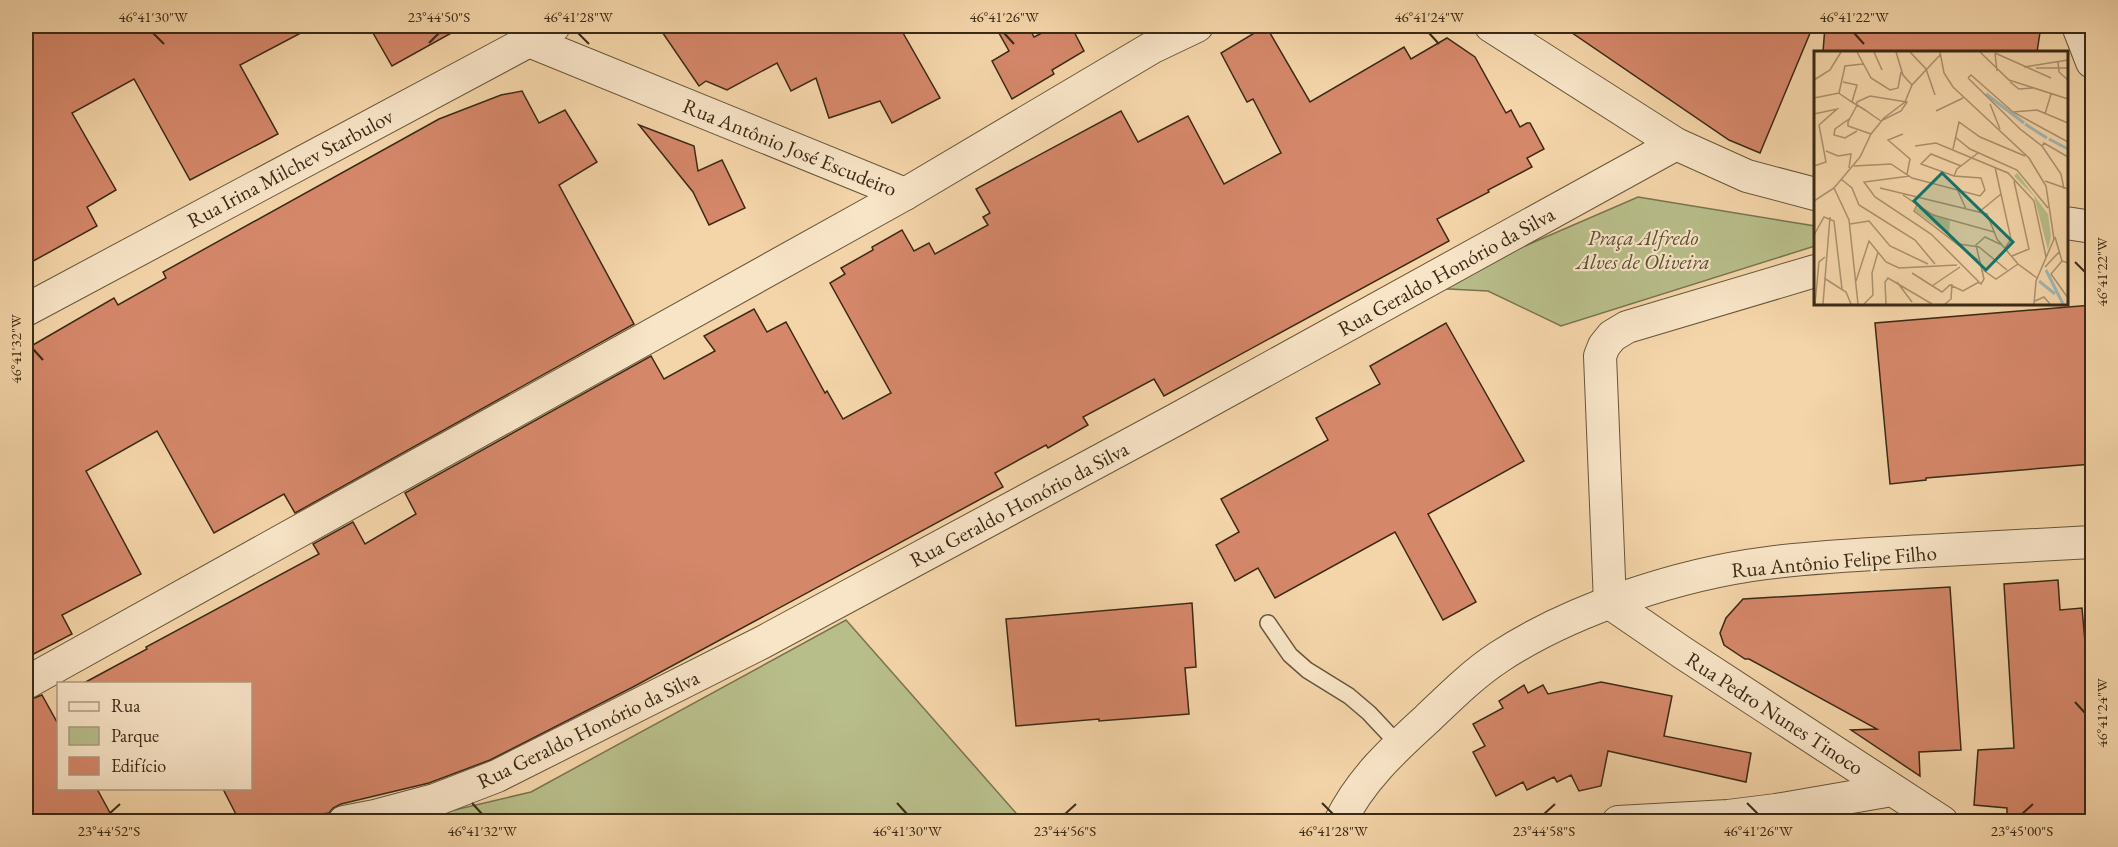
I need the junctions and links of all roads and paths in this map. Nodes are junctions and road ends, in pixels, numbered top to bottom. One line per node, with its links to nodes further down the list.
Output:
1 (1197, 26): 5 (street, Rua Antônio José Escudeiro)
2 (1491, 26): 7 (street)
3 (2078, 26): 6 (street)
4 (542, 33): 8 (street, Rua Antônio José Escudeiro); 13 (street, Rua Irina Milchev Starbulov)
5 (1155, 36): 8 (street, Rua Antônio José Escudeiro)
6 (2092, 62)
7 (1676, 144): 9 (street); 20 (street, Rua Geraldo Honório da Silva)
8 (905, 194): 17 (street)
9 (1814, 194)
10 (2067, 223): 11 (street)
11 (2092, 227)
12 (1814, 271): 15 (street)
13 (26, 310)
14 (2092, 542): 15 (street, Rua Antônio Felipe Filho)
15 (1610, 603): 18 (street, Rua Antônio Felipe Filho); 19 (street, Rua Pedro Nunes Tinoco)
16 (1268, 623): 18 (lane)
17 (26, 683)
18 (1399, 745): 21 (street, Rua Antônio Felipe Filho)
19 (1892, 790): 22 (street); 23 (street, Rua Pedro Nunes Tinoco)
20 (344, 822)
21 (1340, 822)
22 (1618, 822)
23 (1941, 822)

